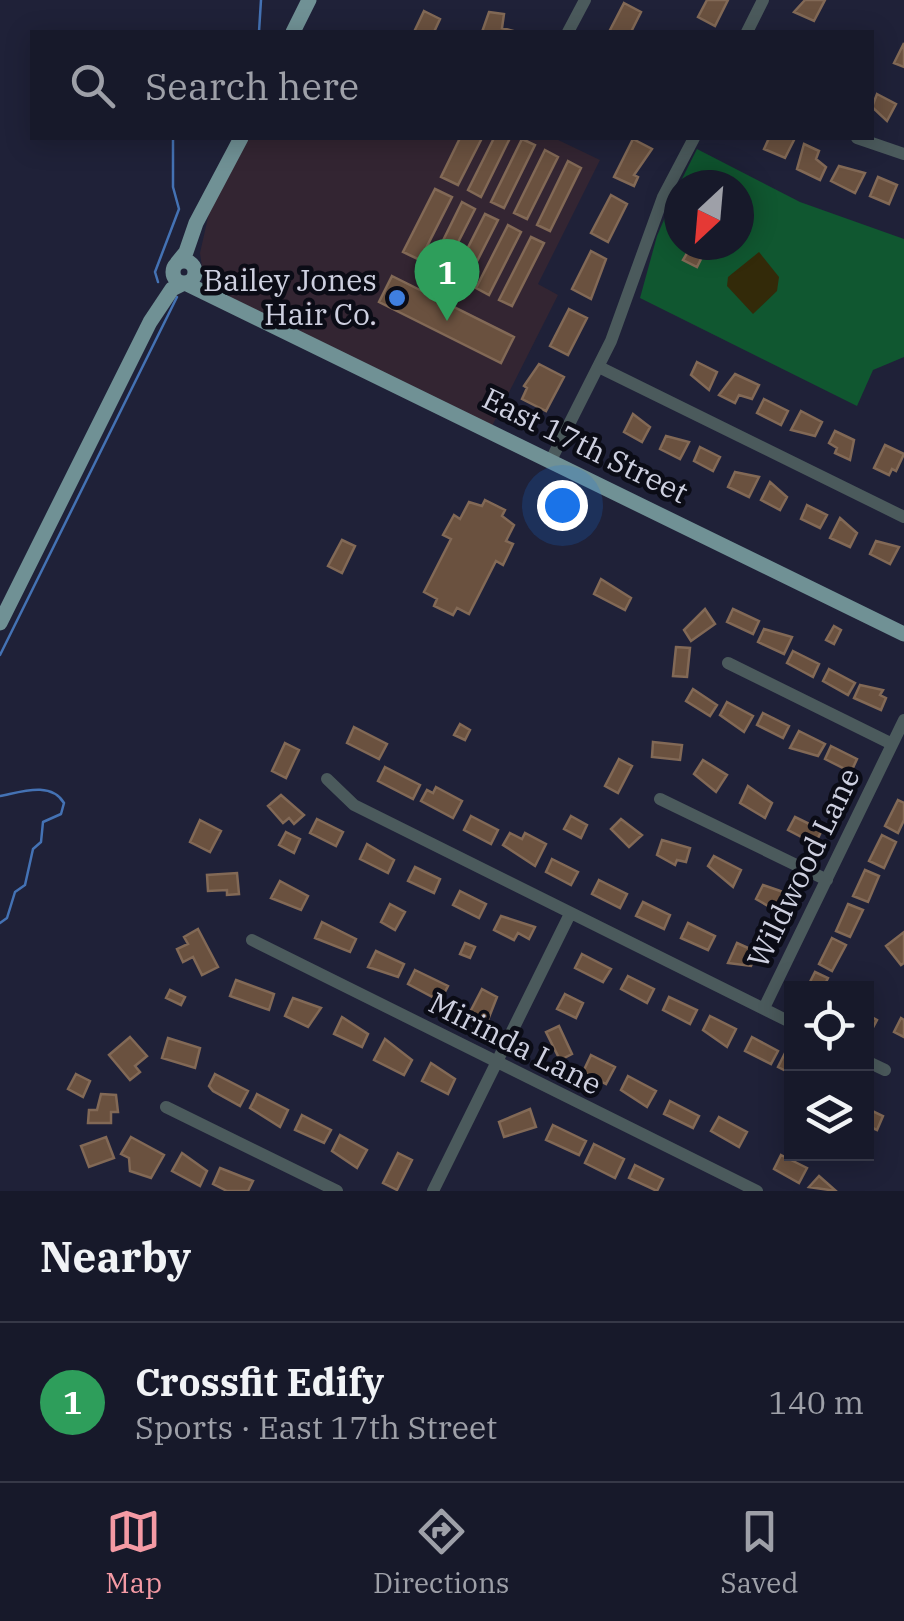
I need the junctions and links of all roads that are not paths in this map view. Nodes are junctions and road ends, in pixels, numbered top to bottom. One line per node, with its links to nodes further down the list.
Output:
1 (309, 0): 4 (main road)
2 (585, 0): 5 (street)
3 (764, 0): 6 (street)
4 (295, 30)
5 (569, 30)
6 (748, 30)
7 (241, 140): 11 (main road)
8 (693, 140): 12 (street)
9 (863, 140): 10 (street)
10 (904, 154)
11 (184, 273): 13 (main road, East 17th Street); 15 (main road)
12 (599, 367): 13 (street); 14 (street)
13 (552, 460): 16 (main road, East 17th Street)
14 (904, 517)
15 (0, 623)
16 (904, 634)
17 (728, 664): 19 (street)
18 (904, 720): 19 (street, Wildwood Lane)
19 (892, 744): 22 (street, Wildwood Lane)
20 (327, 779): 23 (street, Wildwood Lane)
21 (660, 799): 22 (street)
22 (827, 880): 25 (street, Wildwood Lane)
23 (570, 914): 25 (street, Wildwood Lane); 27 (street)
24 (252, 940): 27 (street, Mirinda Lane)
25 (765, 1006): 26 (street)
26 (784, 1018)
27 (499, 1061): 32 (street); 33 (street, Mirinda Lane)
28 (874, 1064): 29 (street)
29 (884, 1070)
30 (166, 1107): 31 (street)
31 (336, 1191)
32 (434, 1191)
33 (757, 1191)

